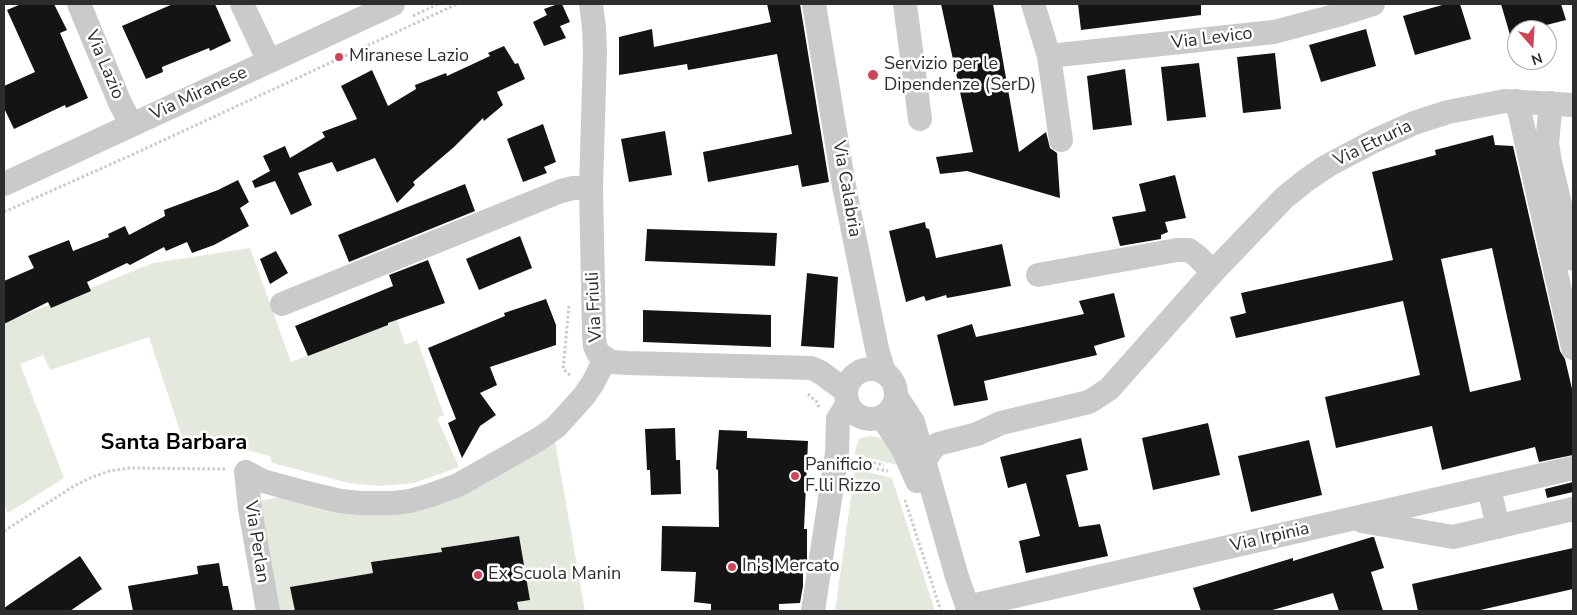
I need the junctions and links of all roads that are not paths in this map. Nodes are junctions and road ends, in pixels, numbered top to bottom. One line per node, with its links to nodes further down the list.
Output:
1 (79, 4): 14 (street, Via Lazio)
2 (242, 4): 10 (street)
3 (394, 4): 10 (street, Via Miranese)
4 (591, 4): 17 (street, Via Friuli)
5 (814, 4): 25 (street, Via Calabria)
6 (905, 4): 13 (street)
7 (1033, 4): 9 (street)
8 (1373, 4): 9 (street, Via Levico)
9 (1049, 56): 15 (street)
10 (269, 61): 14 (street, Via Miranese)
11 (1517, 101): 12 (street, Via Etruria); 19 (street, Via Etruria); 22 (street)
12 (1562, 104): 18 (street)
13 (920, 119)
14 (131, 124): 16 (street, Via Miranese)
15 (1061, 140)
16 (4, 184)
17 (591, 188): 21 (street); 24 (street, Via Friuli)
18 (1573, 259)
19 (1213, 272): 20 (street); 30 (street, Via Etruria)
20 (1038, 275)
21 (282, 304)
22 (1570, 321): 23 (street)
23 (1573, 348)
24 (605, 359): 27 (street, Via Friuli); 40 (street, Via Perlan)
25 (884, 372): 26 (street, Via Calabria); 27 (street)
26 (896, 396): 28 (street); 29 (street, Via Calabria)
27 (847, 397): 28 (street, Via Calabria); 31 (street)
28 (875, 418): 31 (street); 38 (street, Via Calabria)
29 (913, 422): 30 (street, Via Etruria); 32 (street, Via Calabria)
30 (1001, 424): 32 (street, Via Etruria)
31 (848, 458): 41 (street)
32 (924, 462): 38 (street, Via Calabria)
33 (1573, 468): 34 (street)
34 (1489, 488): 36 (street); 37 (street)
35 (1573, 510): 37 (street, Via Irpinia)
36 (1350, 519): 37 (street, Via Irpinia); 39 (street, Via Irpinia)
37 (1498, 527)
38 (954, 565): 39 (street, Via Calabria)
39 (968, 609)
40 (268, 611)
41 (813, 611)

